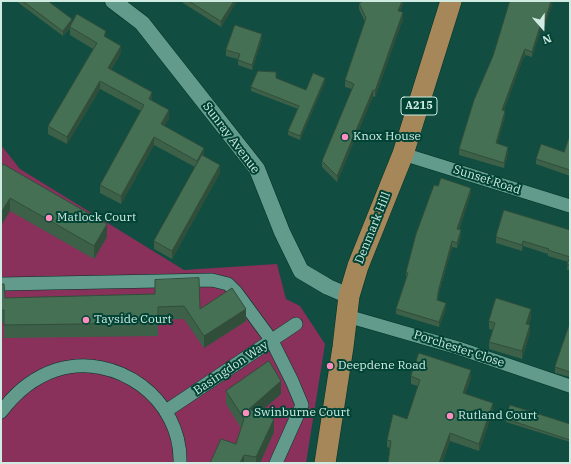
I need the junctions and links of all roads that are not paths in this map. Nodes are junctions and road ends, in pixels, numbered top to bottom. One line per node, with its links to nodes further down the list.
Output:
1 (113, 1): 6 (street, Sunray Avenue)
2 (451, 1): 3 (main road, Denmark Hill / A215)
3 (404, 154): 4 (street, Sunset Road); 6 (main road, Denmark Hill / A215)
4 (570, 206)
5 (1, 284): 8 (street)
6 (348, 306): 9 (street, Porchester Close); 14 (main road, Denmark Hill / A215)
7 (296, 324): 8 (street, Basingdon Way)
8 (272, 341): 10 (street, Basingdon Way); 13 (street)
9 (570, 386)
10 (166, 411): 11 (street); 12 (street)
11 (1, 412)
12 (180, 463)
13 (276, 463)
14 (325, 463)

